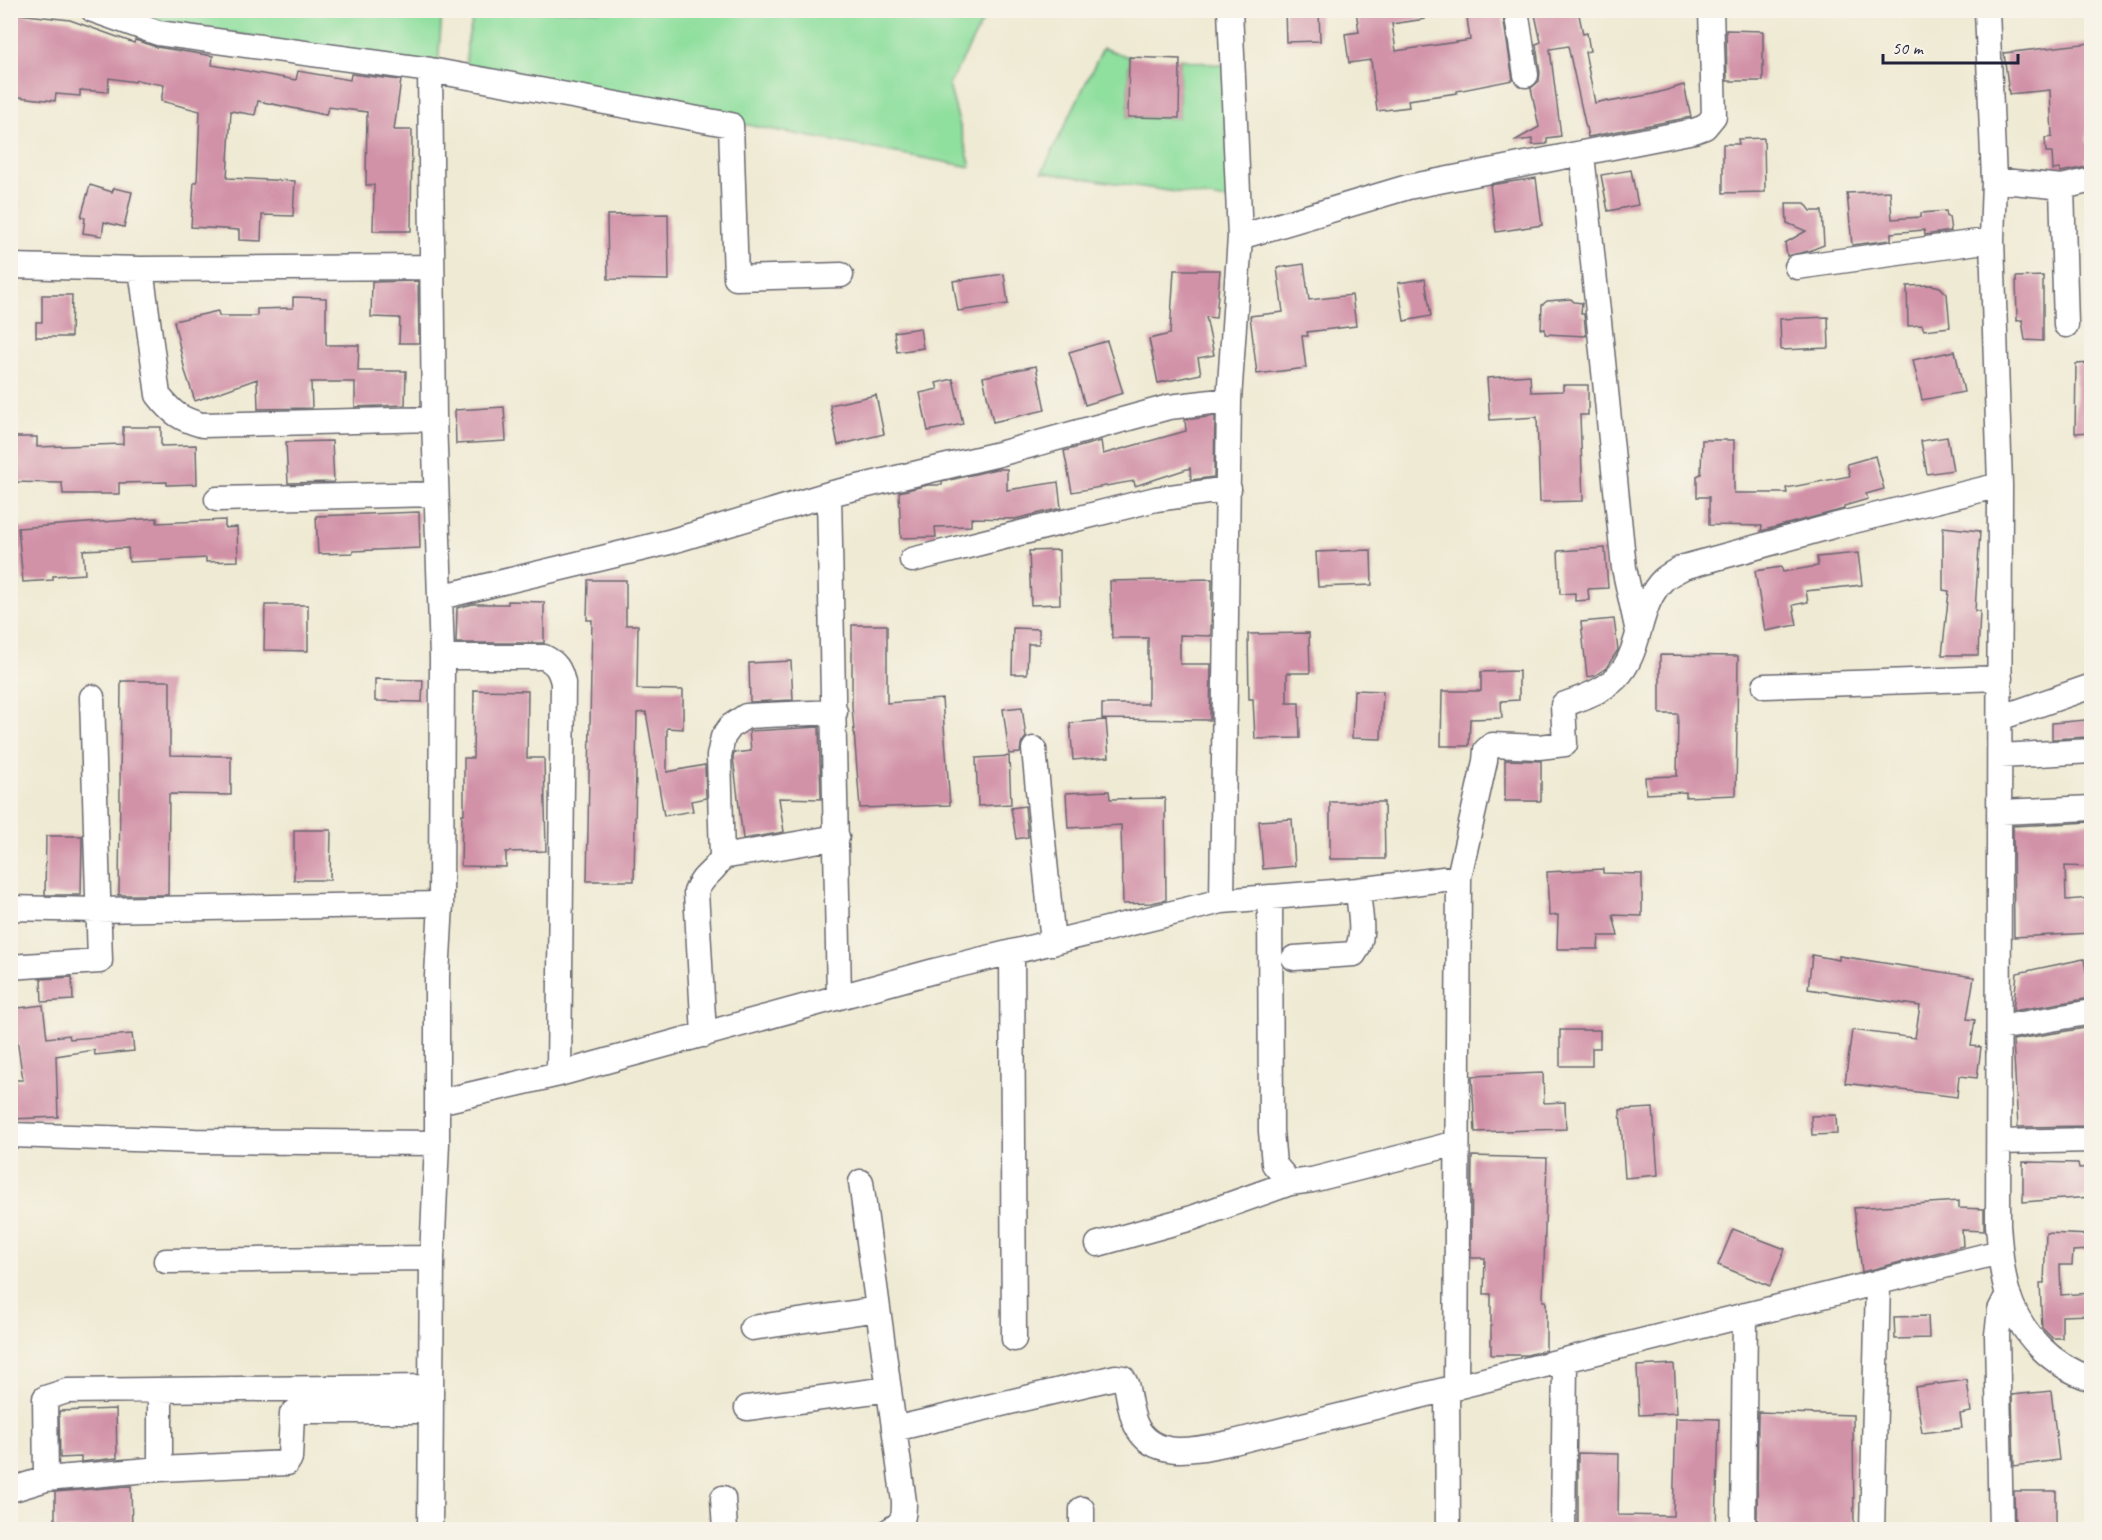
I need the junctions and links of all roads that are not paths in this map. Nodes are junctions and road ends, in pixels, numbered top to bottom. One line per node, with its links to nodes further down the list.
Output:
1 (93, 10): 6 (street)
2 (1230, 10): 12 (street)
3 (1516, 10): 7 (street)
4 (1711, 10): 8 (street)
5 (1987, 10): 9 (street)
6 (430, 70): 15 (street); 18 (street)
7 (1526, 75)
8 (1582, 154): 12 (street); 29 (street)
9 (1994, 180): 11 (street); 13 (street)
10 (2091, 180): 11 (street)
11 (2062, 187): 19 (street)
12 (1240, 237): 20 (street)
13 (1992, 240): 16 (street); 22 (street)
14 (10, 266): 17 (street)
15 (431, 267): 17 (street); 21 (street)
16 (1797, 267)
17 (141, 269): 21 (street)
18 (841, 275)
19 (2066, 325)
20 (1229, 400): 23 (street); 25 (street)
21 (434, 418): 24 (street)
22 (2000, 485): 29 (street); 31 (street)
23 (1229, 489): 27 (street); 47 (street)
24 (436, 494): 26 (street); 28 (street)
25 (829, 494): 28 (street); 35 (street)
26 (217, 499)
27 (912, 560)
28 (440, 597): 30 (street)
29 (1638, 632): 44 (street)
30 (442, 657): 48 (street); 59 (street)
31 (2000, 678): 32 (street); 36 (street)
32 (1765, 686)
33 (2091, 686): 36 (street)
34 (92, 697): 50 (street)
35 (835, 712): 42 (street); 43 (street)
36 (2000, 718): 39 (street)
37 (1034, 749): 51 (street)
38 (2091, 751): 39 (street)
39 (2000, 756): 41 (street)
40 (2091, 808): 41 (street)
41 (2000, 812): 57 (street)
42 (837, 837): 43 (street); 55 (street)
43 (722, 857): 58 (street)
44 (1459, 877): 45 (street); 65 (street)
45 (1358, 890): 46 (street); 53 (street)
46 (1270, 897): 47 (street); 67 (street)
47 (1222, 902): 51 (street)
48 (441, 904): 50 (street); 60 (street)
49 (10, 908): 50 (street)
50 (97, 910): 54 (street)
51 (1053, 943): 52 (street)
52 (1012, 952): 55 (street); 77 (street)
53 (1294, 958)
54 (10, 967)
55 (839, 997): 58 (street)
56 (2091, 1012): 57 (street)
57 (1999, 1028): 63 (street)
58 (704, 1035): 59 (street)
59 (560, 1074): 60 (street)
60 (438, 1102): 64 (street)
61 (10, 1135): 64 (street)
62 (2091, 1140): 63 (street)
63 (1999, 1142): 69 (street)
64 (437, 1143): 70 (street)
65 (1457, 1143): 67 (street); 82 (street)
66 (861, 1182): 74 (street)
67 (1290, 1183): 68 (street)
68 (1098, 1244)
69 (2000, 1252): 72 (street); 73 (street)
70 (432, 1258): 71 (street); 80 (street)
71 (166, 1261)
72 (1878, 1282): 75 (street); 97 (street)
73 (2008, 1294): 79 (street); 98 (street)
74 (878, 1310): 76 (street); 81 (street)
75 (1745, 1316): 78 (street); 96 (street)
76 (752, 1328)
77 (1014, 1339)
78 (1565, 1361): 82 (street); 95 (street)
79 (2091, 1379)
80 (430, 1387): 83 (street); 85 (street)
81 (889, 1389): 84 (street); 86 (street)
82 (1451, 1389): 86 (street); 94 (street)
83 (160, 1390): 87 (street); 88 (street)
84 (747, 1408)
85 (430, 1411): 87 (street); 91 (street)
86 (894, 1429): 93 (street)
87 (160, 1469): 88 (street)
88 (46, 1479): 89 (street)
89 (10, 1490)
90 (723, 1498): 92 (street)
91 (430, 1530)
92 (725, 1530)
93 (890, 1530)
94 (1448, 1530)
95 (1563, 1530)
96 (1743, 1530)
97 (1872, 1530)
98 (2001, 1530)

